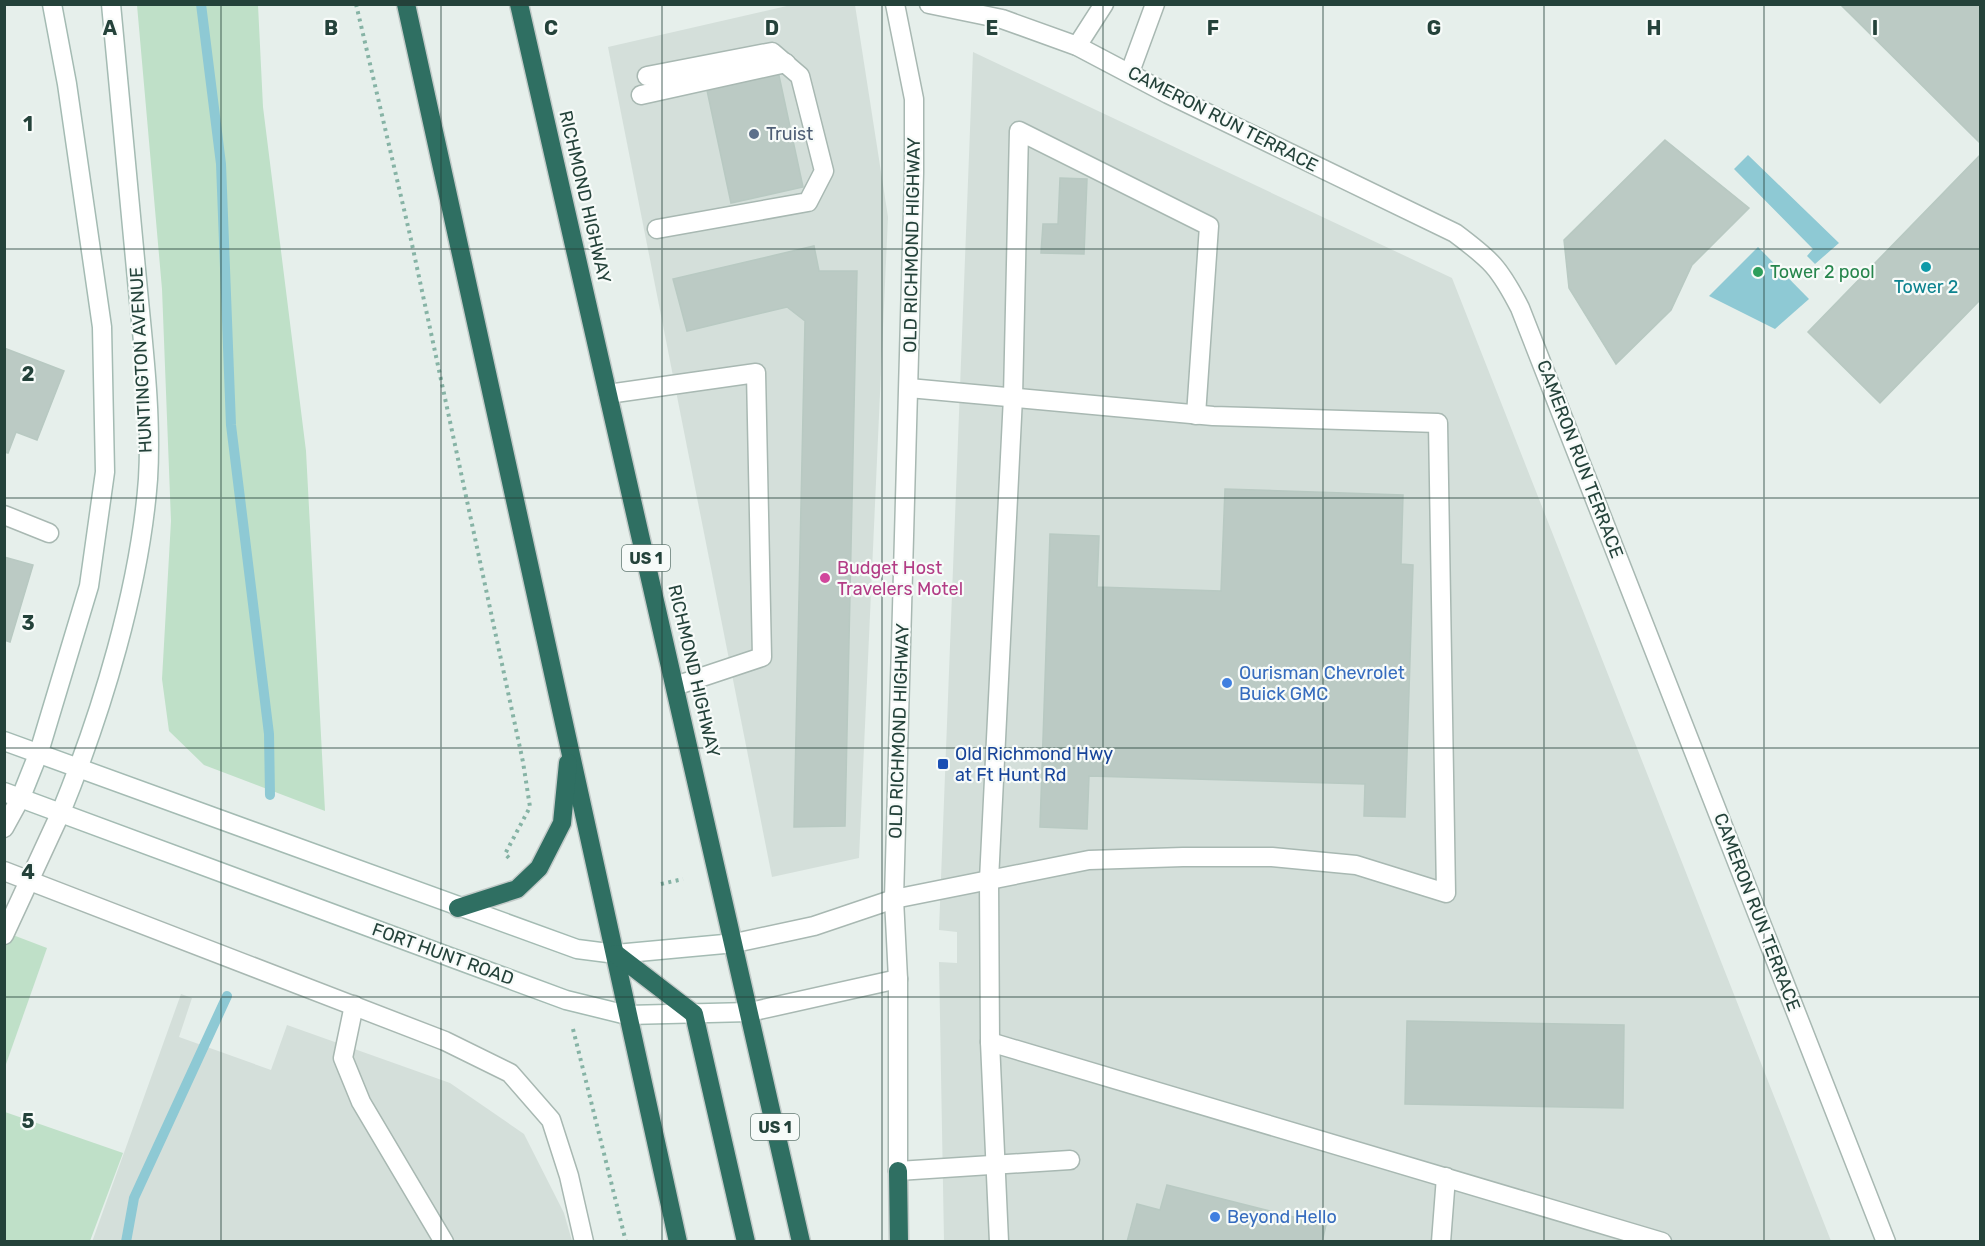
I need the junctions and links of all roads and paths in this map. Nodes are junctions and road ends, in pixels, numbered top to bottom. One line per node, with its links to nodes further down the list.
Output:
1 (52, 4): 25 (street, HUNTINGTON AVENUE)
2 (111, 4): 26 (street, HUNTINGTON AVENUE)
3 (356, 4): 32 (path)
4 (406, 4): 24 (highway)
5 (519, 4): 17 (highway, RICHMOND HIGHWAY / US 1)
6 (895, 4): 16 (street, OLD RICHMOND HIGHWAY)
7 (929, 4): 10 (street, CAMERON RUN TERRACE)
8 (1104, 4): 10 (street)
9 (1155, 4): 12 (street)
10 (1077, 46): 12 (street, CAMERON RUN TERRACE)
11 (786, 63): 13 (street); 14 (street); 15 (street)
12 (1130, 72): 62 (street, CAMERON RUN TERRACE)
13 (646, 76)
14 (641, 95)
15 (657, 229)
16 (909, 388): 18 (street); 36 (street, OLD RICHMOND HIGHWAY)
17 (608, 394): 22 (highway, RICHMOND HIGHWAY / US 1); 22 (street)
18 (1013, 397): 19 (street); 19 (street); 34 (street)
19 (1196, 415): 34 (street)
20 (4, 515): 21 (street)
21 (48, 533)
22 (675, 686): 39 (highway, RICHMOND HIGHWAY / US 1)
23 (4, 741): 25 (street)
24 (570, 747): 32 (highway); 40 (highway)
25 (39, 752): 26 (street); 27 (street, HUNTINGTON AVENUE)
26 (79, 767): 28 (street, HUNTINGTON AVENUE); 37 (street)
27 (13, 794): 28 (street, FORT HUNT ROAD); 29 (street, HUNTINGTON AVENUE)
28 (61, 812): 31 (street, HUNTINGTON AVENUE); 45 (street, FORT HUNT ROAD)
29 (4, 828)
30 (4, 871): 31 (street)
31 (28, 878): 38 (street, HUNTINGTON AVENUE); 42 (street)
32 (527, 879): 37 (highway)
33 (683, 879): 35 (path)
34 (989, 880): 36 (street); 46 (street)
35 (661, 884)
36 (894, 899): 39 (street); 41 (street, OLD RICHMOND HIGHWAY)
37 (458, 908): 40 (street)
38 (4, 935)
39 (735, 943): 40 (street); 43 (highway, RICHMOND HIGHWAY / US 1)
40 (616, 954): 44 (highway); 45 (highway)
41 (898, 979): 43 (street, FORT HUNT ROAD); 50 (street, OLD RICHMOND HIGHWAY)
42 (354, 1005): 52 (street); 53 (street)
43 (750, 1012): 44 (street, FORT HUNT ROAD); 57 (highway, RICHMOND HIGHWAY / US 1)
44 (694, 1014): 45 (street, FORT HUNT ROAD); 56 (highway)
45 (627, 1015): 55 (highway)
46 (990, 1042): 49 (street); 51 (street)
47 (577, 1045): 54 (path)
48 (1071, 1160): 49 (street)
49 (994, 1165): 50 (street); 59 (street)
50 (898, 1171): 58 (highway)
51 (1446, 1177): 60 (street); 61 (street)
52 (444, 1242)
53 (584, 1242)
54 (626, 1242)
55 (678, 1242)
56 (746, 1242)
57 (801, 1242)
58 (899, 1242)
59 (999, 1242)
60 (1441, 1242)
61 (1662, 1242)
62 (1886, 1242)

